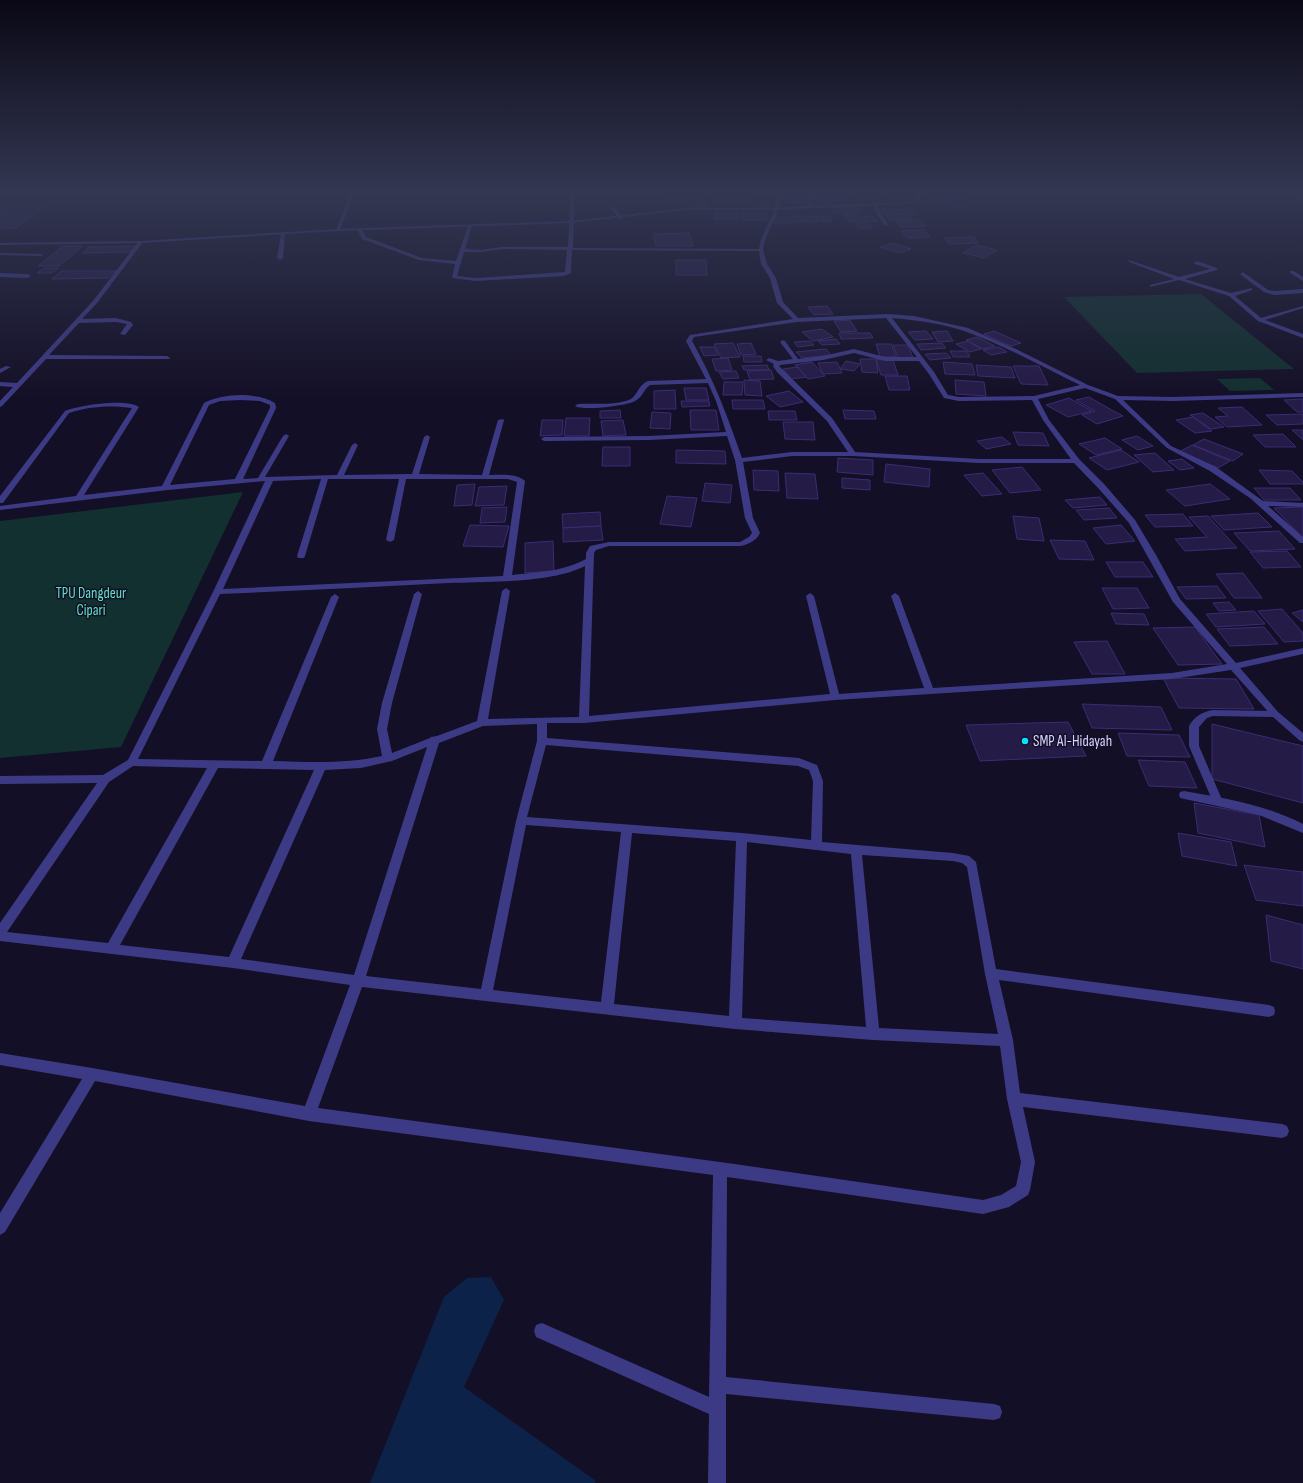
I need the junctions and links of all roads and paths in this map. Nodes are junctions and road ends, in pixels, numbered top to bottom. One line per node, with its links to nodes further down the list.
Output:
1 (127, 260): 22 (street)
2 (432, 260): 6 (street)
3 (569, 260): 6 (street)
4 (763, 260): 20 (street)
5 (1131, 260): 12 (street)
6 (458, 263)
7 (1197, 263): 12 (street)
8 (1292, 272): 13 (street)
9 (1243, 274): 16 (street)
10 (0, 275): 11 (street)
11 (28, 276)
12 (1180, 279): 14 (street); 17 (street)
13 (1303, 279)
14 (1152, 286)
15 (1250, 289): 17 (street)
16 (1303, 291)
17 (1231, 295): 21 (street)
18 (1301, 307): 21 (street)
19 (888, 316): 20 (street); 28 (street); 37 (street)
20 (797, 320): 34 (street)
21 (1260, 320): 24 (street)
22 (78, 321): 23 (street); 26 (street)
23 (123, 334)
24 (1303, 336)
25 (782, 342): 30 (street)
26 (45, 357): 27 (street); 36 (street)
27 (167, 358)
28 (921, 359): 30 (street); 39 (street)
29 (769, 360): 31 (street)
30 (796, 360): 31 (street)
31 (777, 363): 49 (street)
32 (8, 367): 33 (street)
33 (0, 371)
34 (710, 381): 42 (street); 44 (street)
35 (0, 384): 36 (street)
36 (18, 385): 41 (street)
37 (1086, 386): 39 (street); 40 (street)
38 (1303, 395): 40 (street)
39 (1034, 398): 51 (street)
40 (1117, 398): 63 (street)
41 (0, 405)
42 (578, 406)
43 (501, 420): 54 (street)
44 (730, 434): 47 (street); 50 (street)
45 (286, 436): 58 (street)
46 (427, 437): 53 (street)
47 (544, 439)
48 (355, 445): 56 (street)
49 (853, 454): 50 (street); 51 (street)
50 (739, 460): 69 (street)
51 (1076, 461): 78 (street)
52 (403, 477): 53 (street); 56 (street); 66 (street)
53 (415, 477): 54 (street)
54 (486, 477): 70 (street)
55 (325, 478): 56 (street); 57 (street); 68 (street)
56 (339, 478)
57 (270, 479): 58 (street); 72 (street)
58 (260, 480): 59 (street)
59 (238, 481): 60 (street); 60 (street)
60 (165, 488): 61 (street)
61 (79, 498): 62 (street); 65 (street)
62 (0, 501)
63 (1261, 503): 64 (street); 67 (street)
64 (1303, 505)
65 (0, 508)
66 (390, 540)
67 (1303, 541)
68 (301, 556)
69 (590, 560): 70 (street); 83 (street)
70 (507, 578): 72 (street)
71 (506, 591): 84 (street)
72 (217, 592): 89 (street)
73 (418, 594): 88 (street)
74 (810, 596): 80 (street)
75 (896, 596): 79 (street)
76 (335, 597): 91 (street)
77 (1303, 651): 78 (street)
78 (1234, 666): 79 (street); 81 (street)
79 (929, 690): 80 (street)
80 (835, 697): 83 (street)
81 (1276, 714): 85 (street); 96 (street)
82 (542, 720): 83 (street); 84 (street); 87 (street)
83 (584, 720)
84 (482, 723): 86 (street)
85 (1303, 738)
86 (435, 739): 88 (street); 107 (street)
87 (542, 741): 97 (street); 101 (street)
88 (388, 758): 92 (street)
89 (132, 762): 90 (street); 94 (street)
90 (214, 765): 91 (street); 104 (street)
91 (266, 765): 92 (street)
92 (321, 766): 105 (street)
93 (0, 780): 94 (street)
94 (105, 780): 103 (street)
95 (1184, 795): 96 (street)
96 (1218, 802): 99 (street)
97 (521, 821): 98 (street); 108 (street)
98 (627, 829): 100 (street); 109 (street)
99 (1303, 829)
100 (742, 837): 101 (street); 111 (street)
101 (816, 846): 102 (street)
102 (856, 850): 106 (street); 112 (street)
103 (0, 935): 104 (street)
104 (111, 950): 105 (street)
105 (233, 963): 107 (street)
106 (990, 974): 110 (street); 113 (street)
107 (358, 980): 108 (street); 117 (street)
108 (486, 995): 109 (street)
109 (607, 1009): 111 (street)
110 (1269, 1011)
111 (735, 1023): 112 (street)
112 (873, 1034): 113 (street)
113 (1006, 1040): 116 (street)
114 (0, 1059): 115 (street)
115 (92, 1074): 117 (street); 120 (street)
116 (1014, 1098): 118 (street); 119 (street)
117 (309, 1114): 119 (street)
118 (1282, 1131)
119 (720, 1169): 122 (street)
120 (0, 1227)
121 (542, 1331): 123 (street)
122 (718, 1385): 123 (street); 124 (street)
123 (718, 1409): 125 (street)
124 (994, 1412)
125 (717, 1483)

